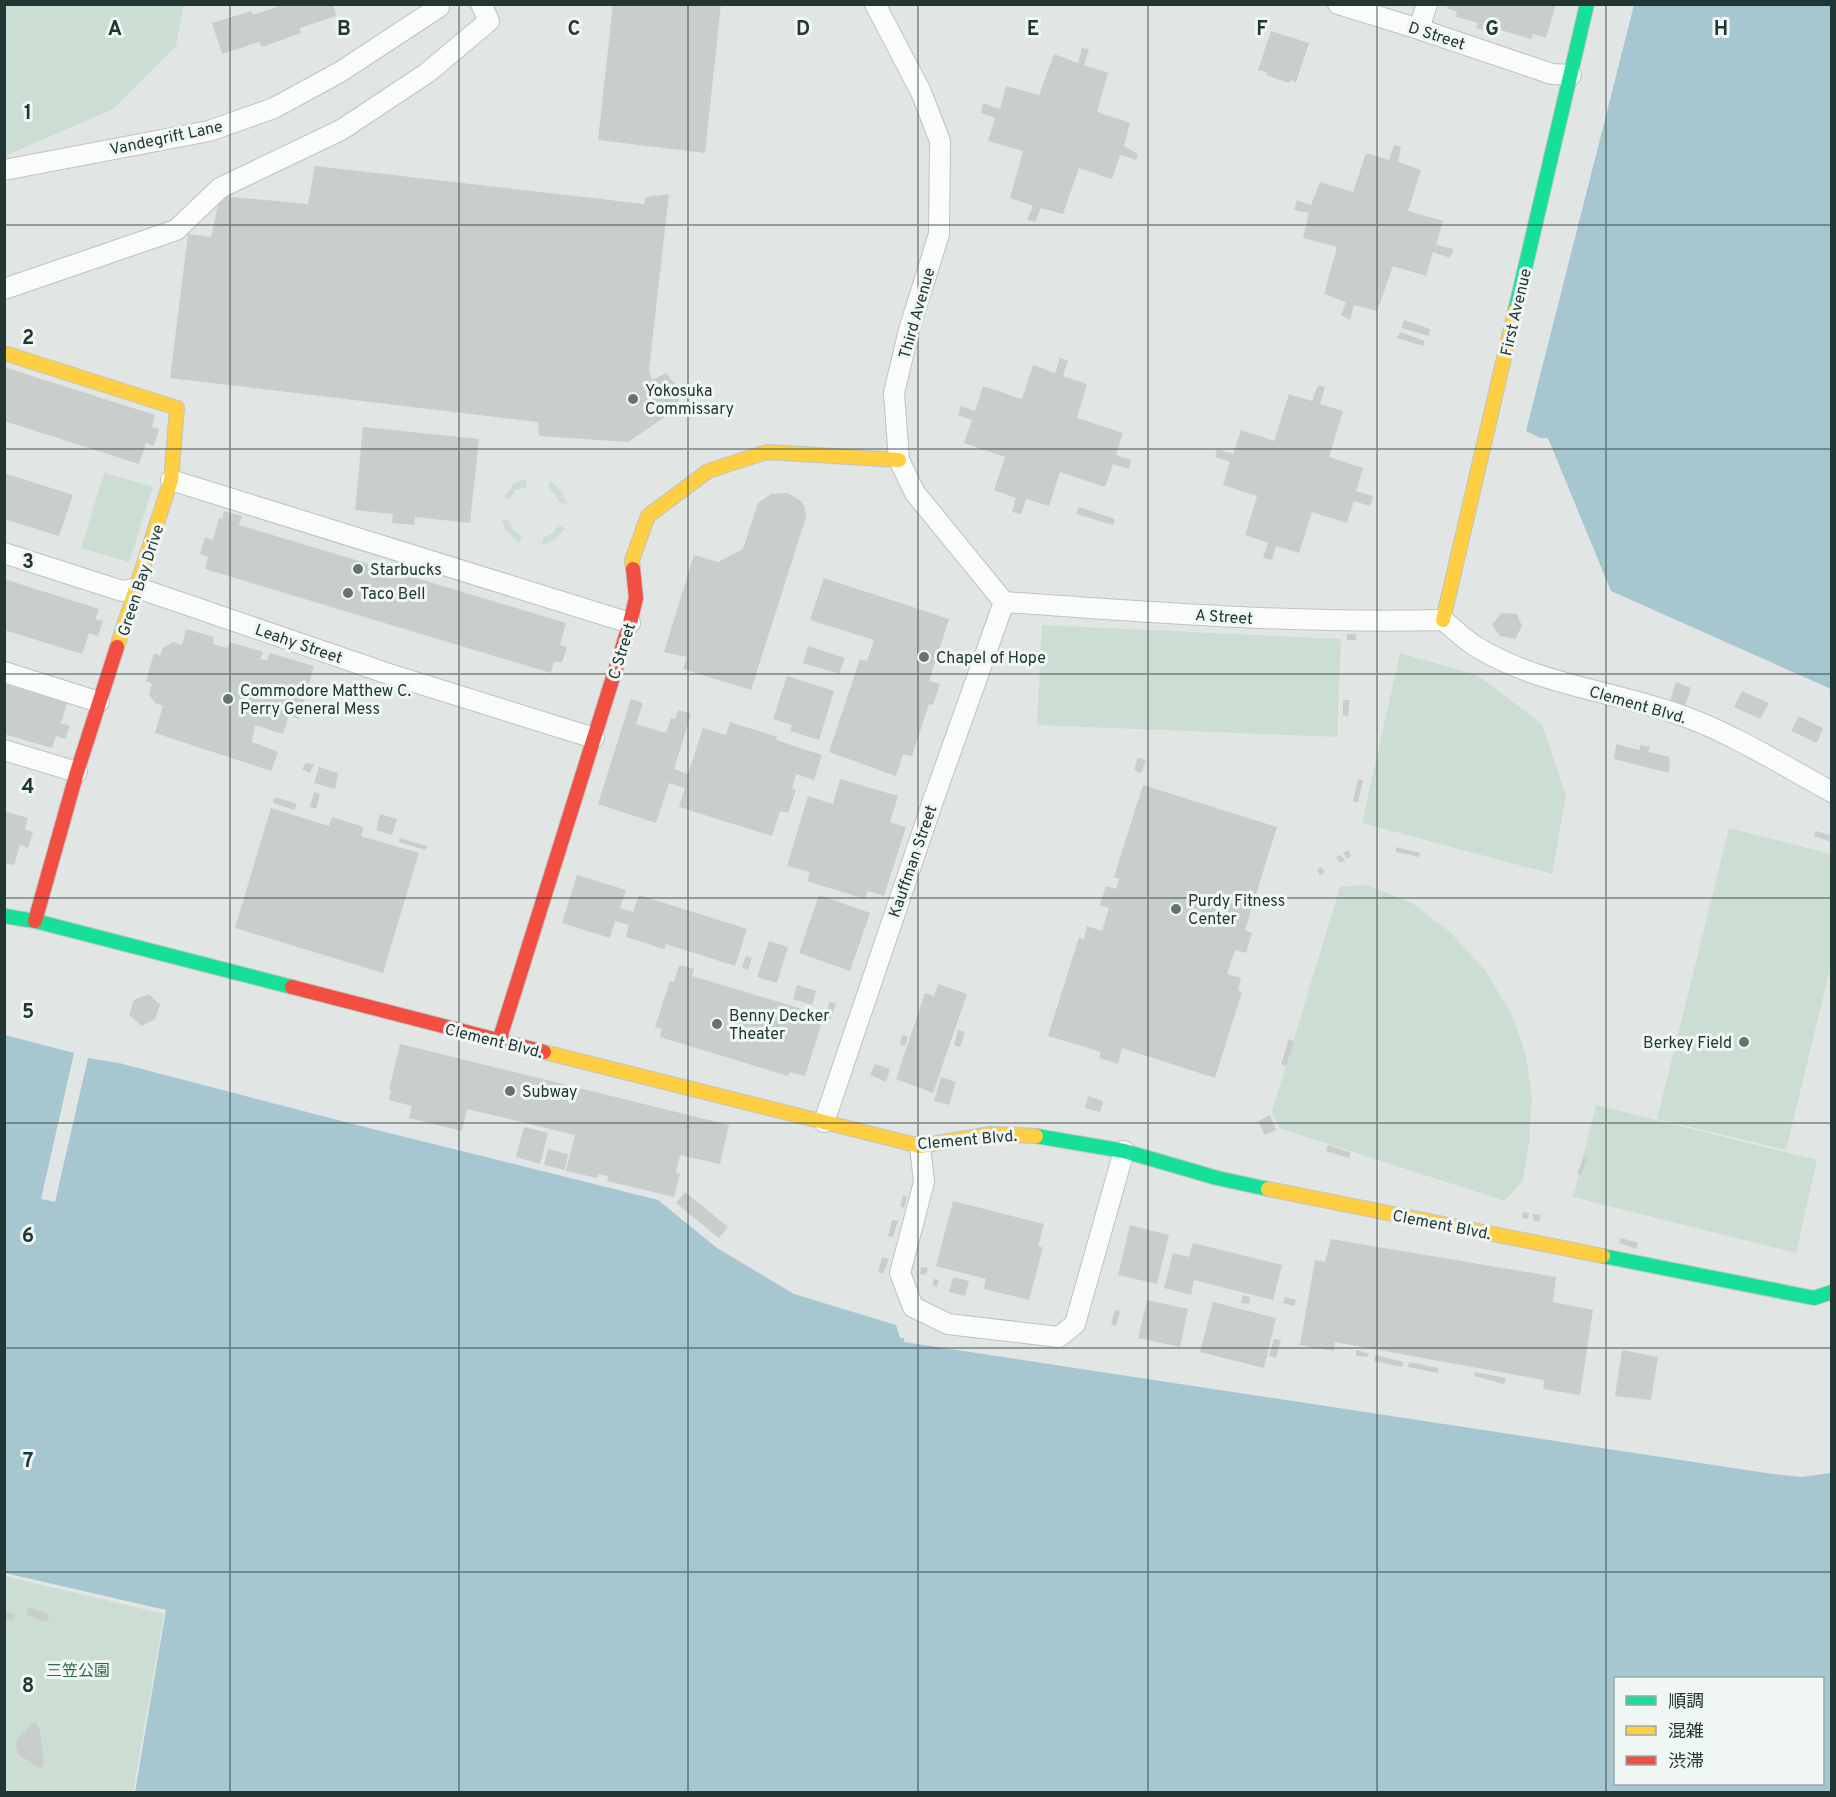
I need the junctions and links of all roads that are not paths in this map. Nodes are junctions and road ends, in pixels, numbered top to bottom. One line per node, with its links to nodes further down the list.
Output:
1 (439, 4): 9 (street, Vandegrift Lane)
2 (481, 4): 10 (street)
3 (1338, 4): 7 (street, D Street)
4 (1427, 4): 7 (street)
5 (1587, 4): 8 (street, First Avenue)
6 (877, 5): 12 (street, Third Avenue)
7 (1419, 29): 8 (street, D Street)
8 (1571, 75): 17 (street, First Avenue)
9 (4, 170)
10 (4, 289)
11 (4, 354): 13 (street, Green Bay Drive)
12 (899, 460): 16 (street, Third Avenue); 18 (street, C Street)
13 (171, 480): 15 (street, Green Bay Drive); 18 (street)
14 (4, 554): 15 (street, Leahy Street)
15 (138, 588): 20 (street, Green Bay Drive); 21 (street, Leahy Street)
16 (1004, 602): 17 (street, A Street); 28 (street, Kauffman Street)
17 (1443, 620): 24 (street, Clement Blvd.)
18 (630, 623): 21 (street, C Street)
19 (4, 672): 20 (street)
20 (99, 702): 23 (street, Green Bay Drive)
21 (594, 738): 27 (street, C Street)
22 (4, 750): 23 (street)
23 (77, 772): 26 (street, Green Bay Drive)
24 (1832, 792)
25 (4, 916): 26 (street, Clement Blvd.)
26 (35, 921): 27 (street, Clement Blvd.)
27 (499, 1041): 28 (street, Clement Blvd.)
28 (824, 1122): 29 (street, Clement Blvd.)
29 (920, 1146): 30 (street, Clement Blvd.); 30 (street)
30 (1124, 1151): 31 (street, Clement Blvd.)
31 (1832, 1292)

